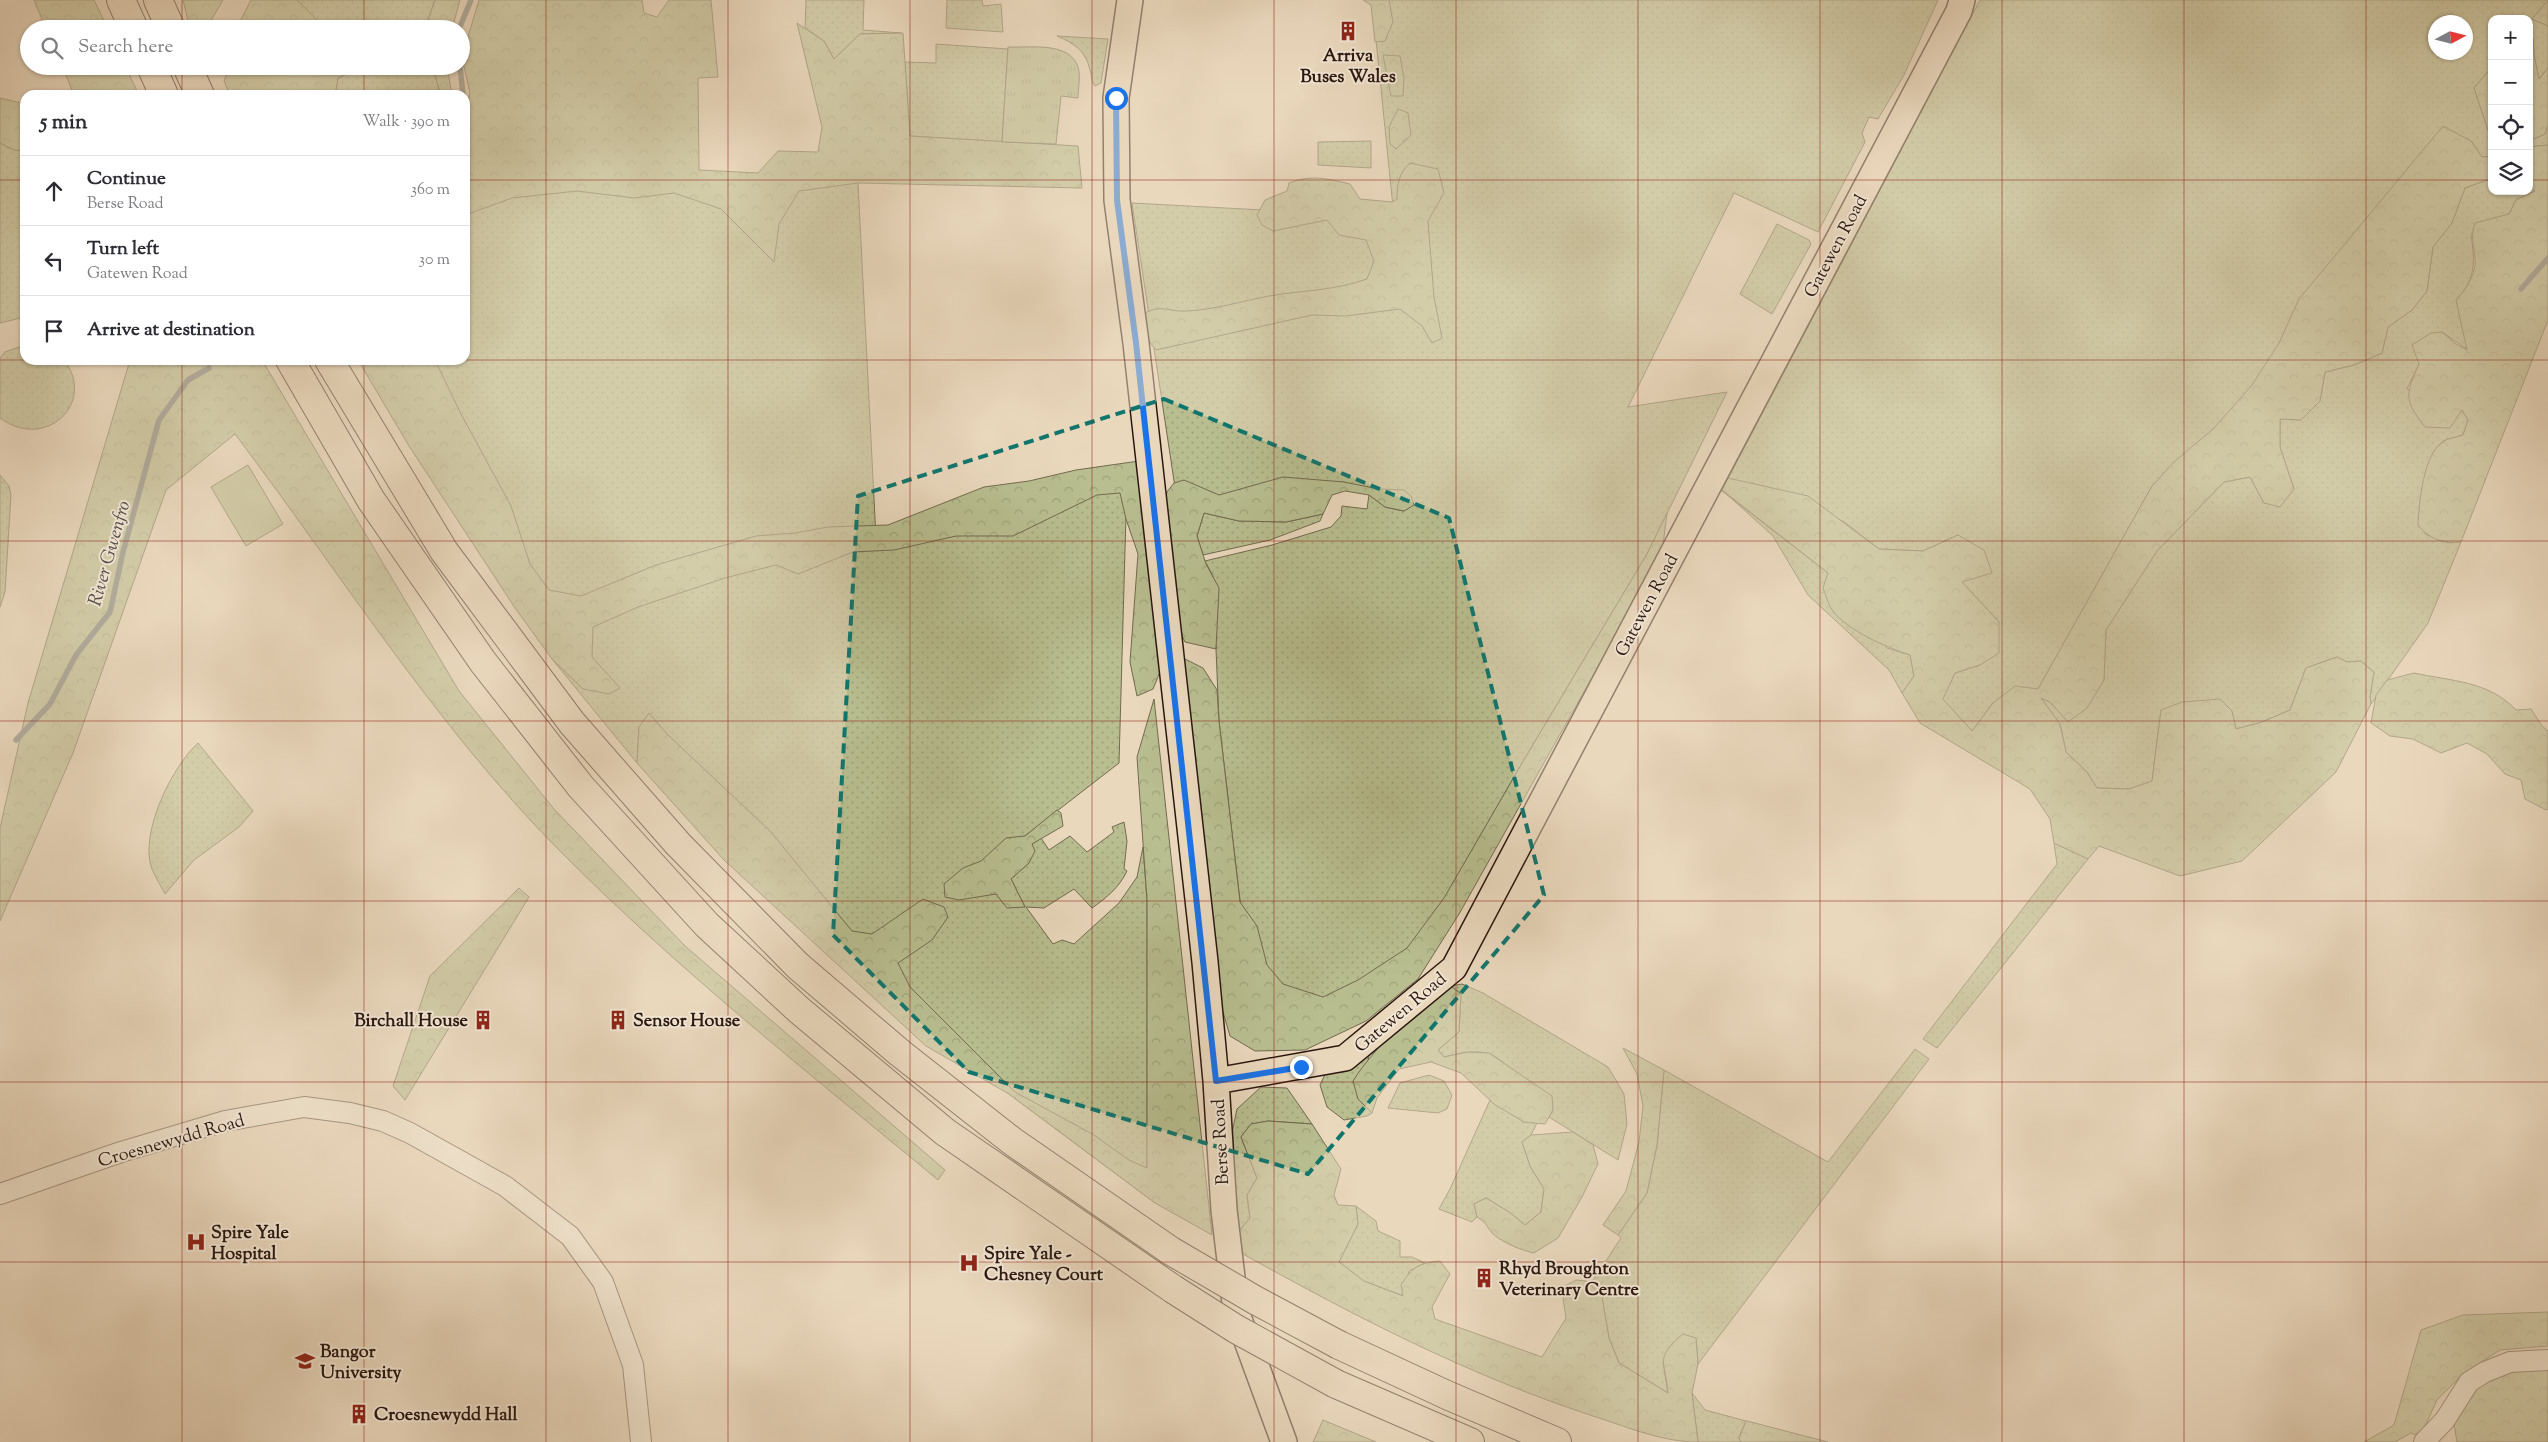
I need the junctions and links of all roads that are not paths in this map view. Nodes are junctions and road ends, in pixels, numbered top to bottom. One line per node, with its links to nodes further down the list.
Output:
1 (121, 0): 4 (highway)
2 (1130, 0): 9 (main road, Berse Road)
3 (1962, 0): 9 (main road, Gatewen Road)
4 (130, 20)
5 (191, 75): 6 (highway)
6 (198, 90)
7 (293, 365): 15 (highway, bridge)
8 (332, 365): 16 (highway, bridge)
9 (1216, 1081): 14 (main road, Berse Road)
10 (0, 1194): 13 (street, Croesnewydd Road)
11 (2548, 1360): 12 (street)
12 (2445, 1420): 17 (street); 18 (street)
13 (640, 1442)
14 (1284, 1442)
15 (1470, 1442)
16 (1558, 1442)
17 (2424, 1442)
18 (2448, 1442)

